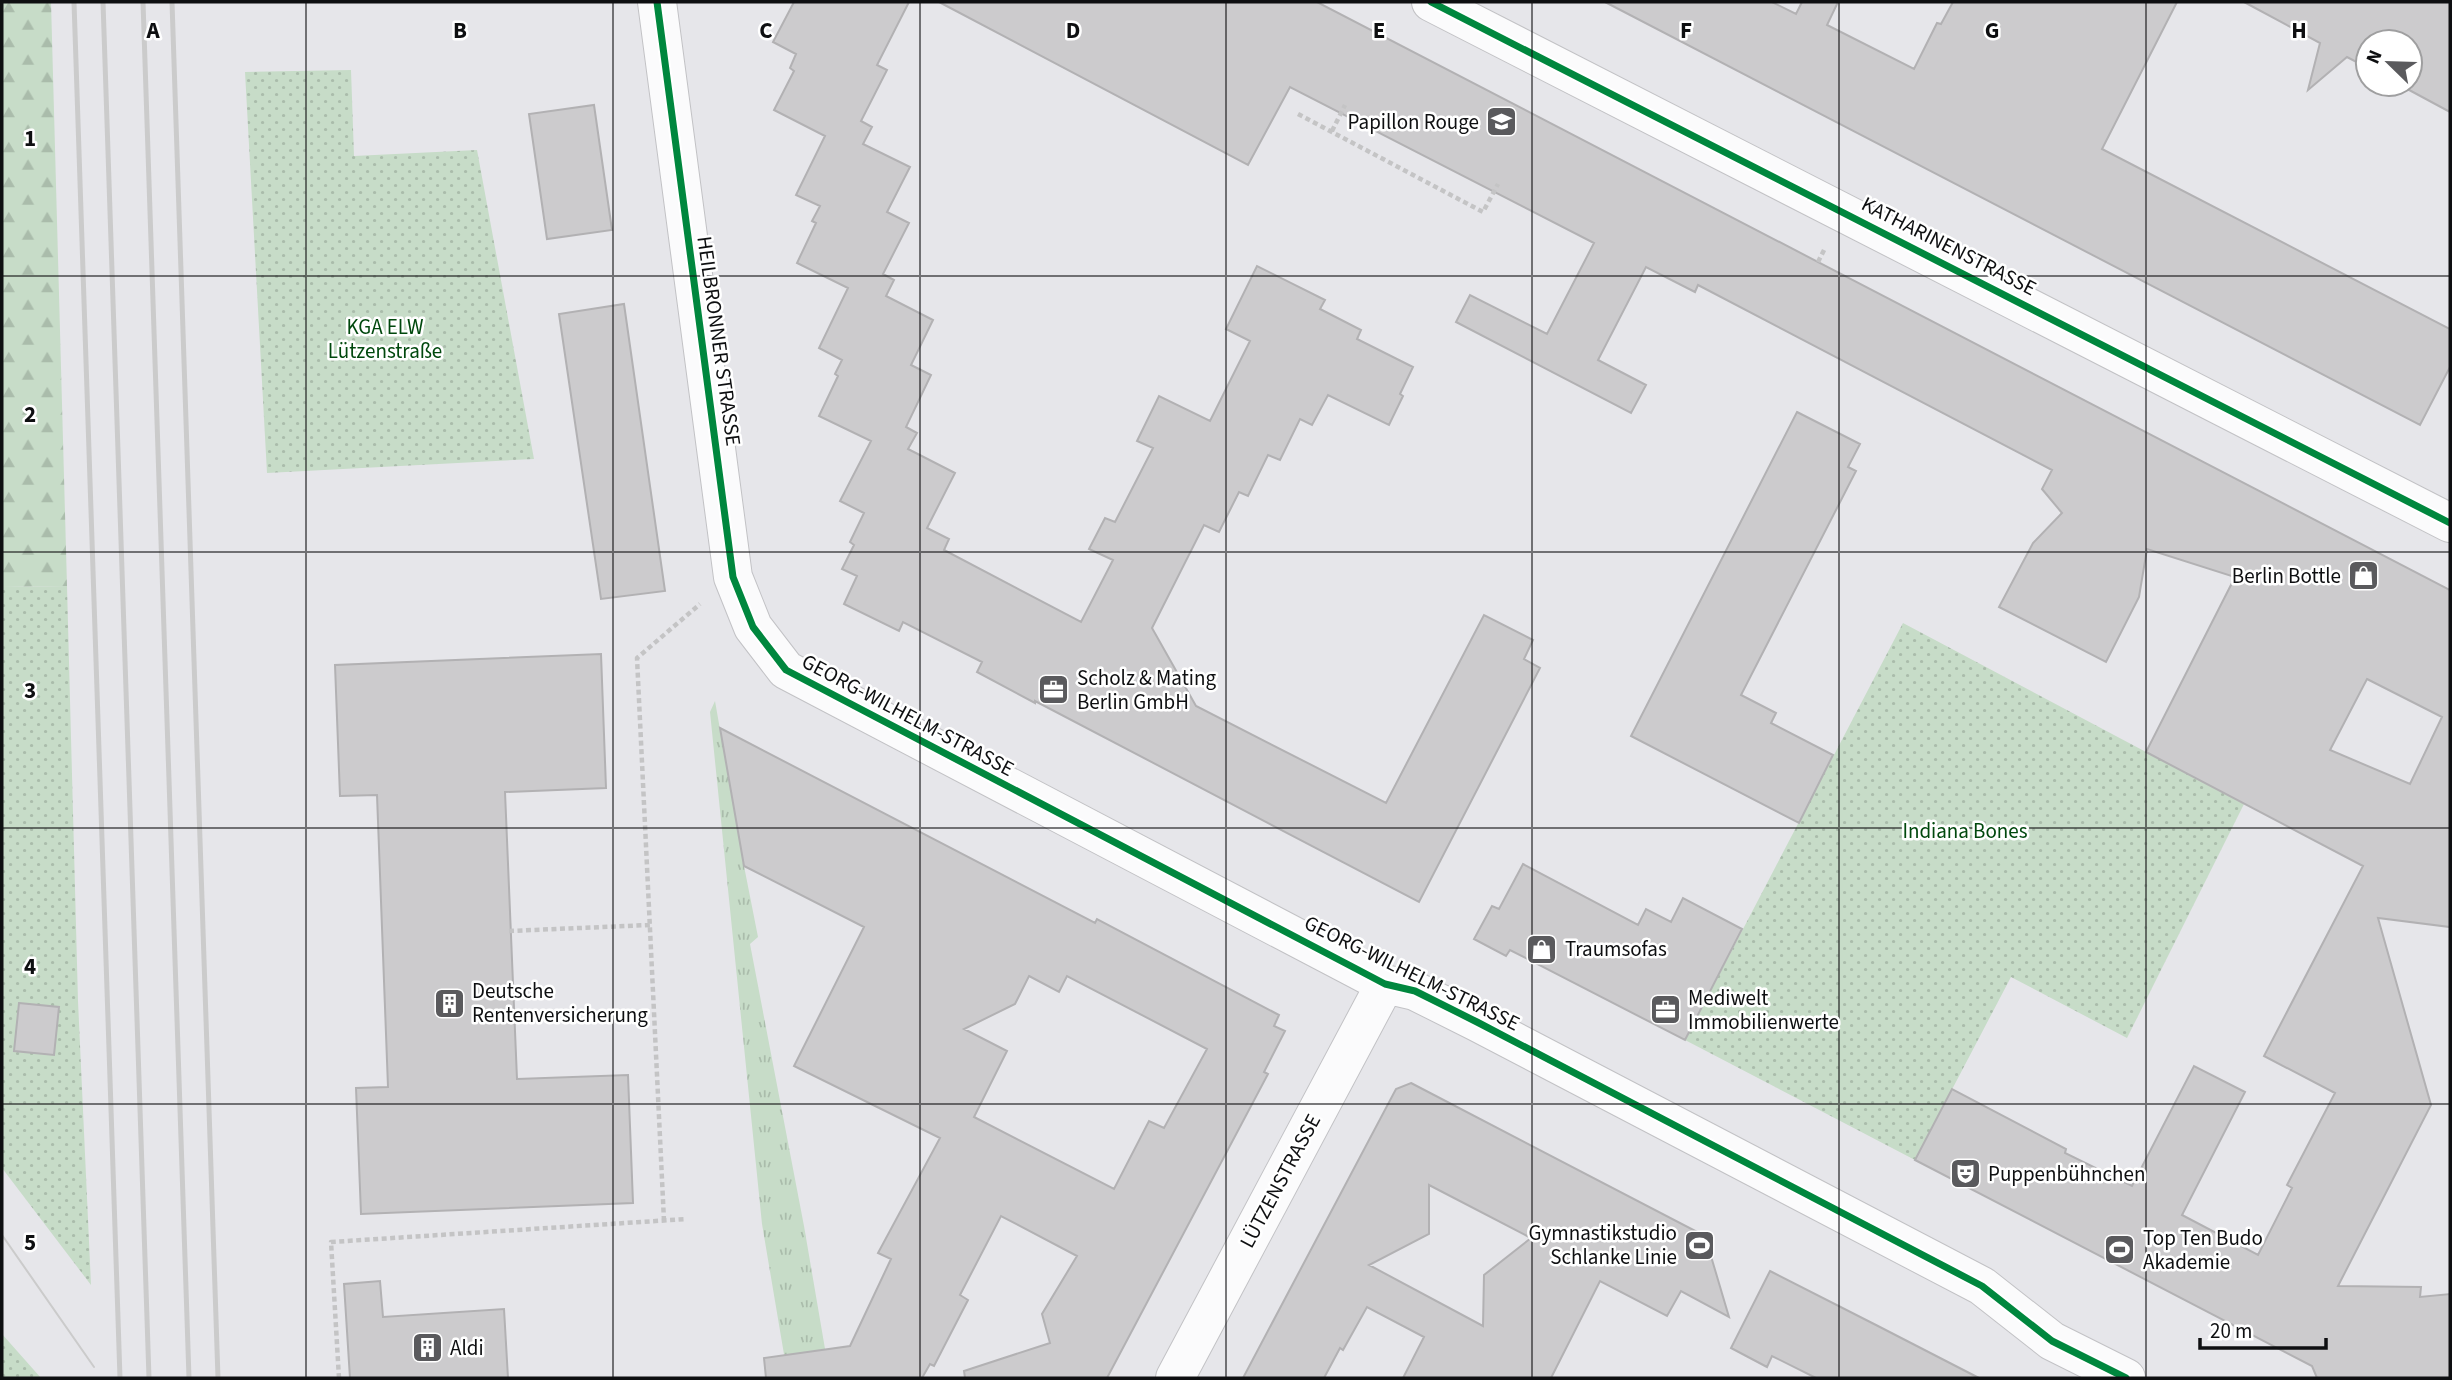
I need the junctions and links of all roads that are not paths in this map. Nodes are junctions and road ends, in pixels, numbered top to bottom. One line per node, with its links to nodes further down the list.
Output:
1 (657, 2): 4 (street, HEILBRONNER STRASSE)
2 (1431, 2): 3 (street, KATHARINENSTRASSE)
3 (2450, 523)
4 (786, 670): 5 (street, GEORG-WILHELM-STRASSE)
5 (1385, 984): 6 (street, LÜTZENSTRASSE); 7 (street, GEORG-WILHELM-STRASSE)
6 (1175, 1378)
7 (2126, 1378)

